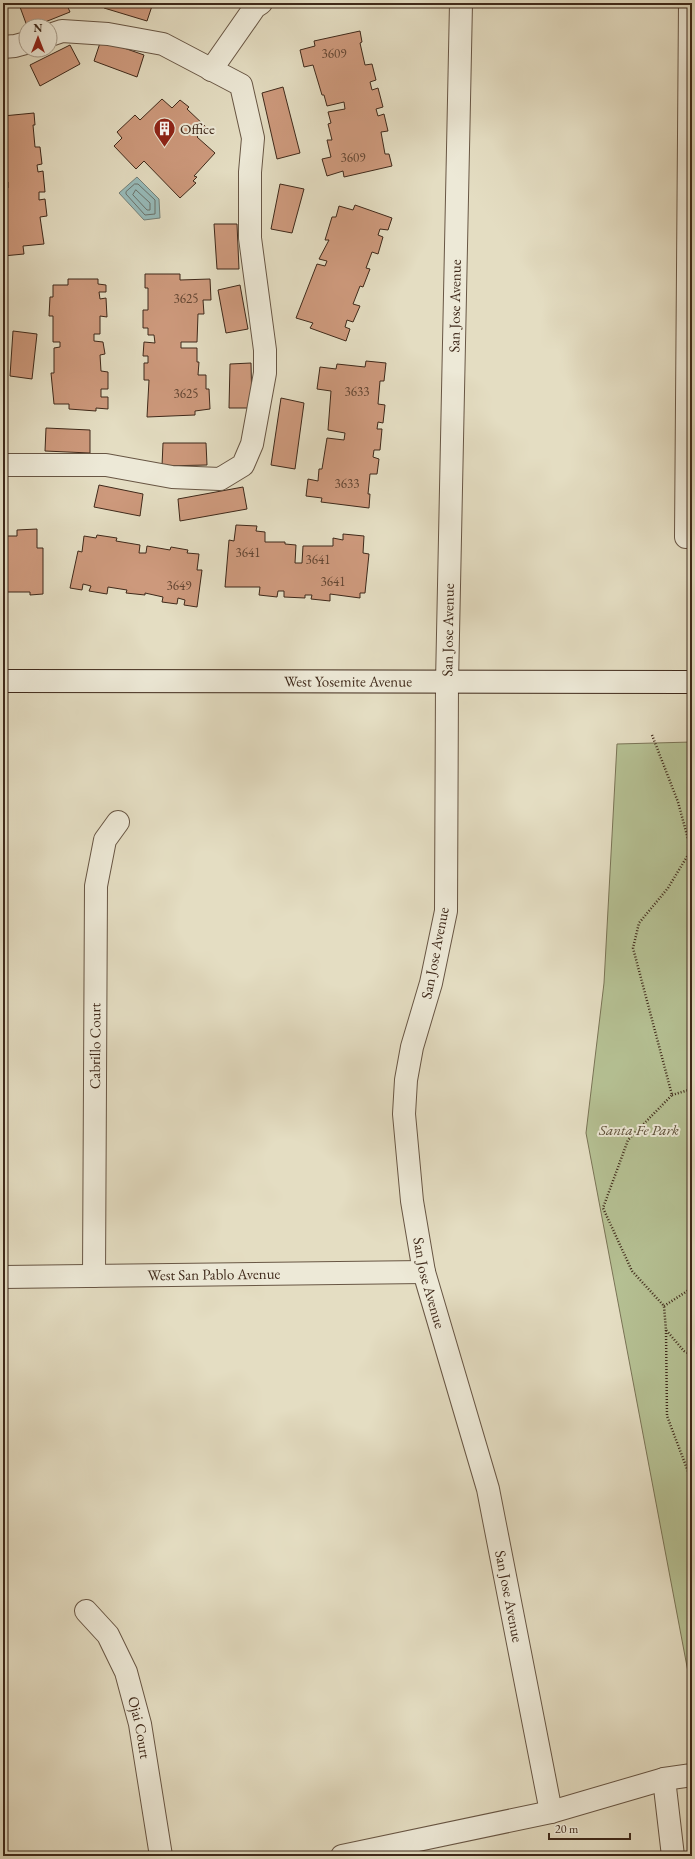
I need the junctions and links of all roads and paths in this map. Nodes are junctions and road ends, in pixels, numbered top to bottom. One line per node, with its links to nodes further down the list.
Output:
1 (261, 3): 7 (street)
2 (461, 3): 12 (street, San Jose Avenue)
3 (690, 3): 9 (street)
4 (58, 32): 7 (street)
5 (18, 45): 6 (street)
6 (3, 47)
7 (211, 70): 8 (street)
8 (3, 465)
9 (686, 537)
10 (3, 681): 12 (street, West Yosemite Avenue)
11 (692, 682): 12 (street, West Yosemite Avenue)
12 (447, 683): 17 (street, San Jose Avenue)
13 (652, 735): 16 (path)
14 (118, 822): 18 (street, Cabrillo Court)
15 (692, 1089): 16 (path)
16 (672, 1095): 21 (path)
17 (424, 1272): 18 (street, West San Pablo Avenue); 28 (street, San Jose Avenue)
18 (94, 1276): 19 (street, West San Pablo Avenue)
19 (3, 1277)
20 (692, 1288): 21 (path)
21 (664, 1306): 22 (path)
22 (666, 1330): 23 (path); 24 (path)
23 (692, 1355)
24 (692, 1482)
25 (86, 1611): 29 (street, Ojai Court)
26 (692, 1775): 27 (street)
27 (664, 1779): 28 (street); 31 (street)
28 (550, 1812): 30 (street)
29 (161, 1856)
30 (342, 1856)
31 (673, 1856)

